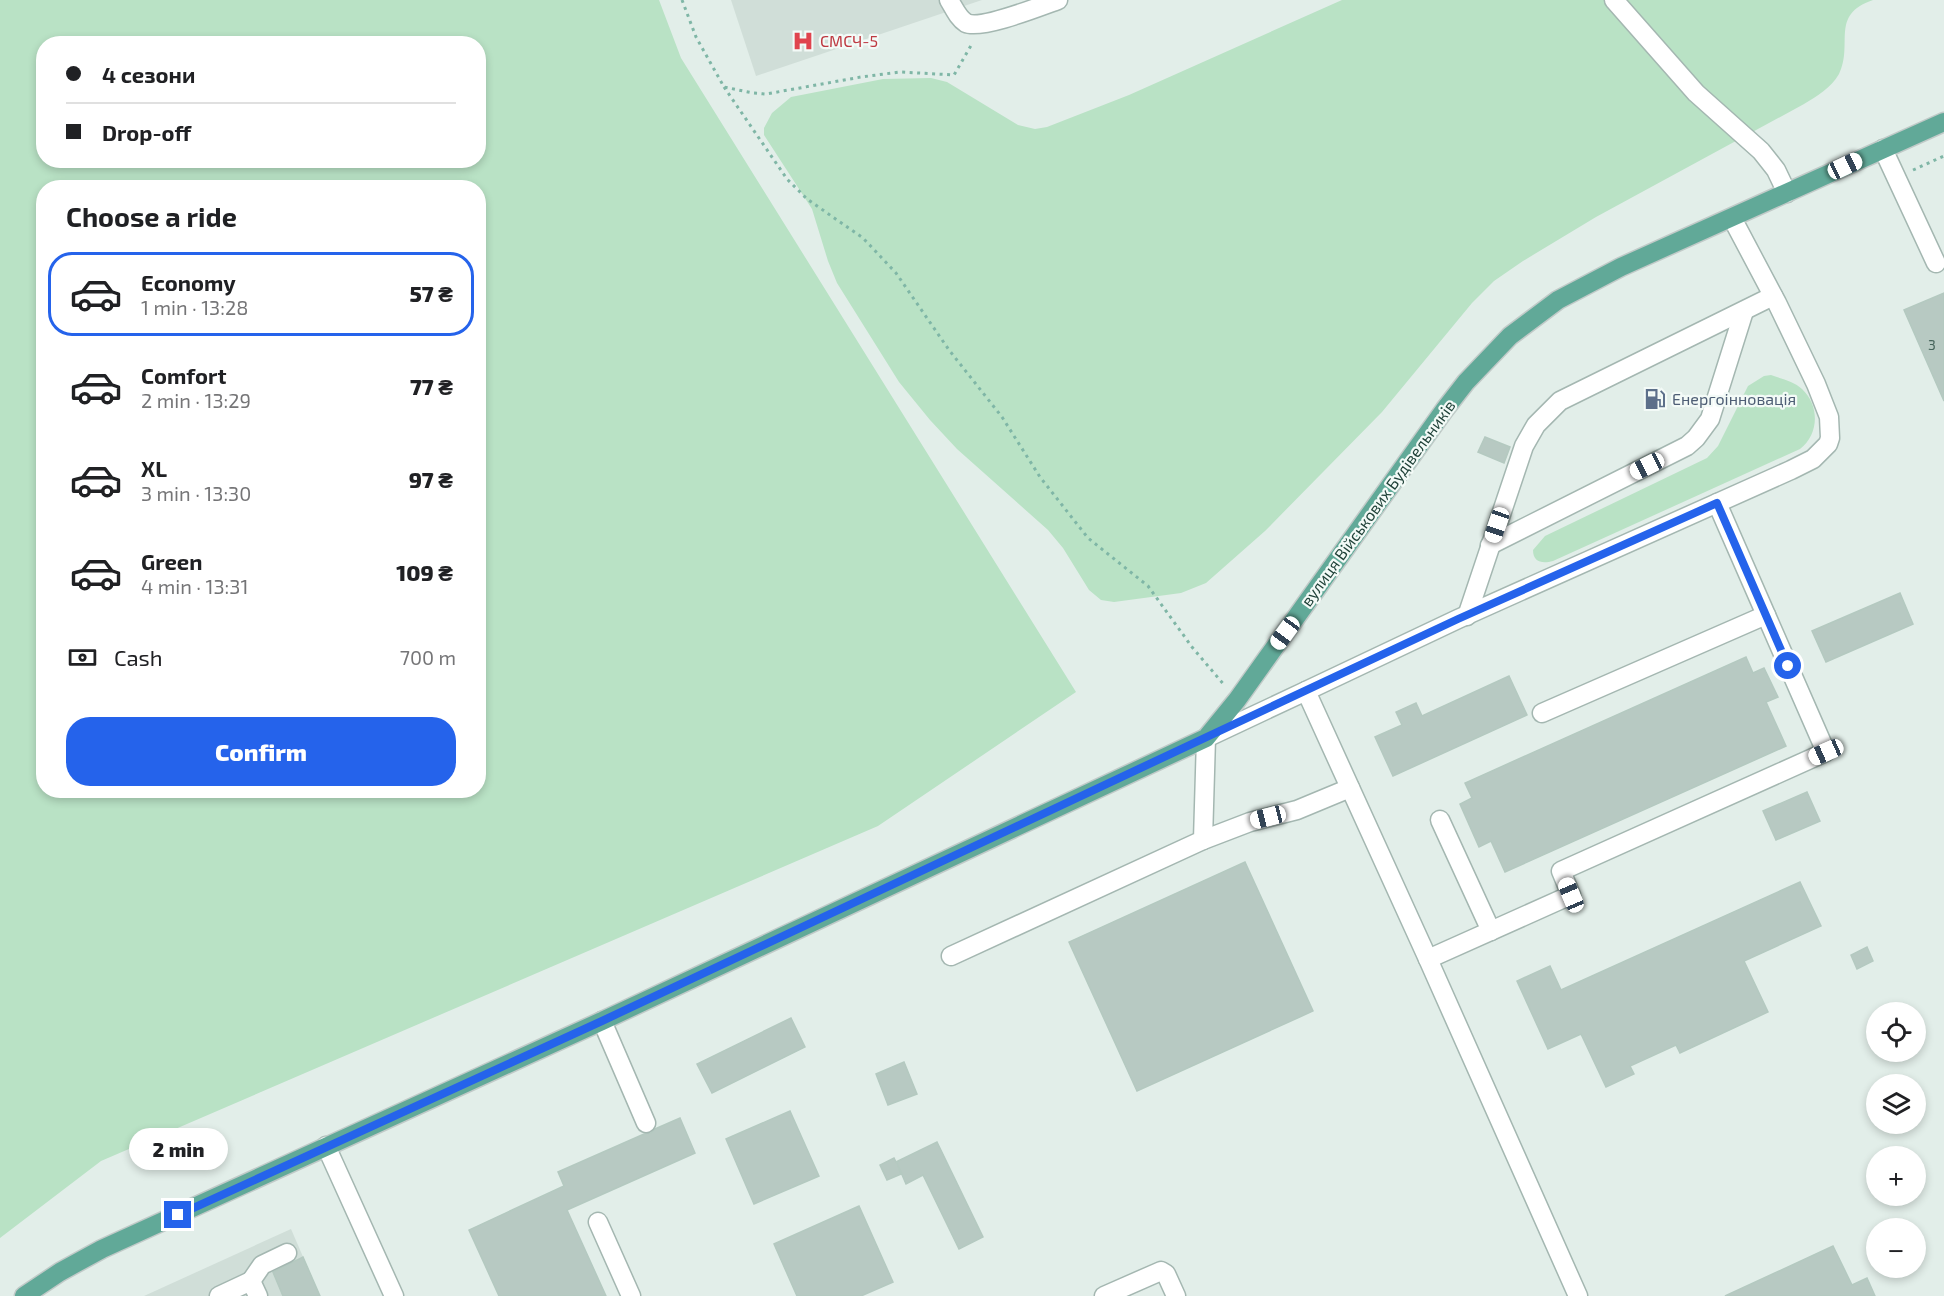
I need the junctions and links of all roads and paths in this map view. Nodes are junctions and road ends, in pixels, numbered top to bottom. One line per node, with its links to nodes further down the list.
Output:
1 (682, 0): 6 (path)
2 (949, 0): 5 (street)
3 (1058, 0): 5 (street)
4 (1614, 0): 11 (street)
5 (983, 24): 6 (path)
6 (724, 87): 21 (path)
7 (1944, 122): 8 (main road, вулиця Військових Будівельників)
8 (1883, 149): 10 (street); 11 (main road, вулиця Військових Будівельників)
9 (1944, 156): 10 (path)
10 (1896, 177): 13 (street)
11 (1787, 193): 12 (main road, вулиця Військових Будівельників)
12 (1731, 218): 14 (street); 21 (main road, вулиця Військових Будівельників)
13 (1936, 263)
14 (1773, 296): 15 (street); 16 (street)
15 (1744, 311): 17 (street); 17 (street)
16 (1717, 503): 18 (street); 19 (street)
17 (1490, 545): 18 (street)
18 (1467, 615): 20 (street)
19 (1766, 615): 22 (street); 27 (street)
20 (1306, 692): 23 (street); 24 (street)
21 (1237, 700): 23 (main road, вулиця Військових Будівельників)
22 (1542, 713)
23 (1206, 738): 26 (street); 30 (main road, вулиця Військових Будівельників)
24 (1350, 788): 26 (street); 29 (street)
25 (1440, 820): 27 (street)
26 (1203, 840): 28 (street)
27 (1491, 931): 29 (street)
28 (951, 956)
29 (1428, 959): 42 (street)
30 (602, 1021): 31 (street); 32 (main road, вулиця Військових Будівельників)
31 (646, 1123)
32 (326, 1146): 36 (main road, вулиця Військових Будівельників); 38 (street)
33 (598, 1222): 39 (street)
34 (287, 1254): 35 (street)
35 (255, 1289): 37 (street)
36 (24, 1296)
37 (219, 1296)
38 (394, 1296)
39 (631, 1296)
40 (1104, 1296): 41 (street)
41 (1176, 1296)
42 (1578, 1296)

